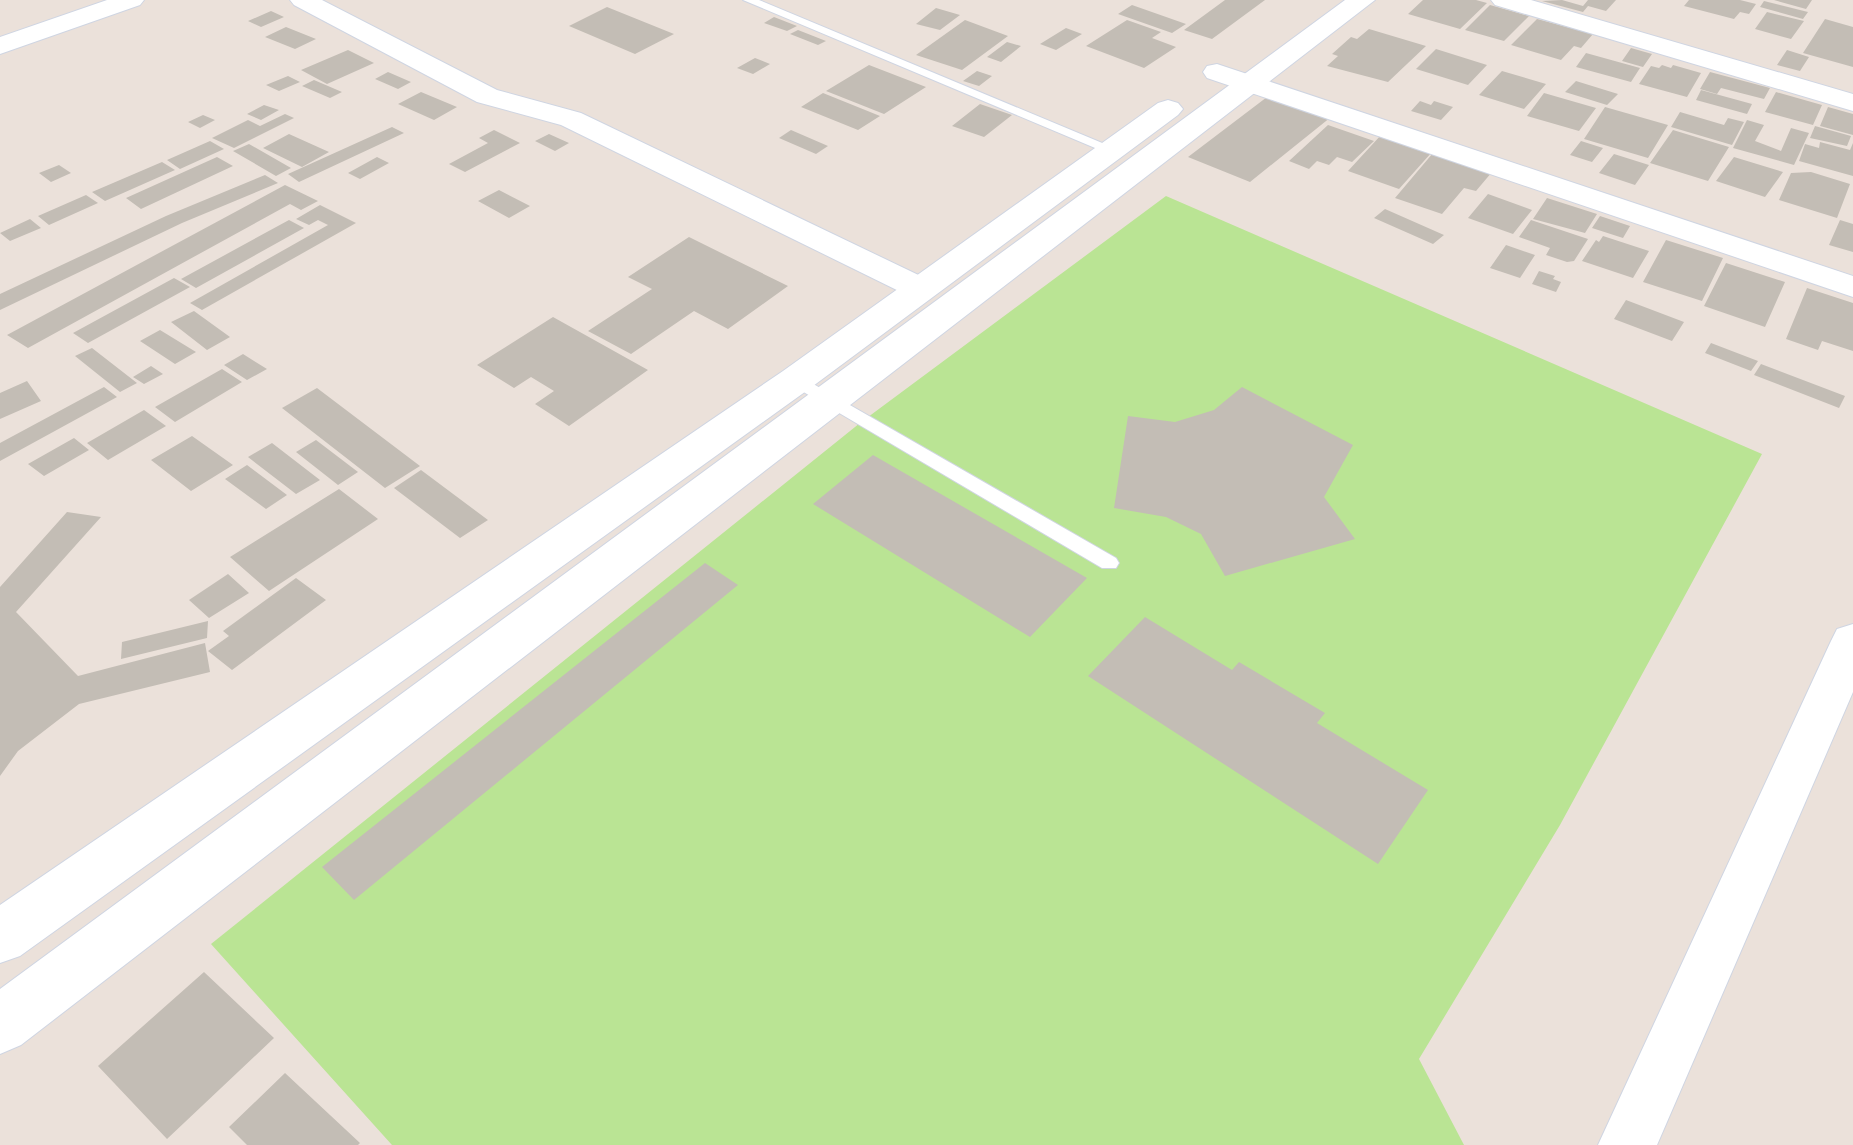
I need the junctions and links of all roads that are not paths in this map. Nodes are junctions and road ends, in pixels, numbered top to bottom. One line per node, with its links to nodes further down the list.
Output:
1 (131, 0): 7 (street)
2 (303, 0): 12 (street)
3 (749, 0): 10 (lane)
4 (1319, 0): 8 (street)
5 (1362, 0): 8 (street)
6 (1504, 0): 9 (street)
7 (0, 46)
8 (1234, 78): 10 (street); 11 (street); 13 (street)
9 (1853, 103)
10 (1112, 150): 12 (street)
11 (1853, 287)
12 (921, 289): 13 (street)
13 (813, 390): 14 (lane); 16 (street); 17 (street)
14 (1109, 563)
15 (1853, 641): 18 (street)
16 (0, 937)
17 (0, 1025)
18 (1627, 1145)

